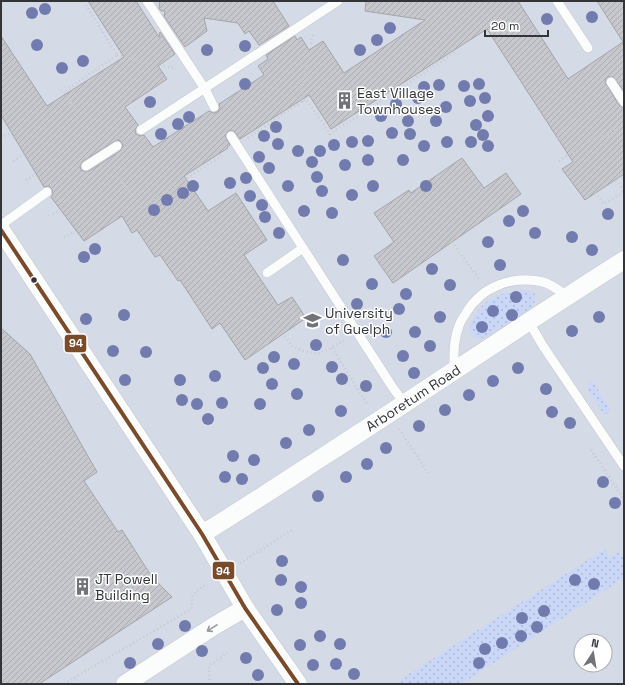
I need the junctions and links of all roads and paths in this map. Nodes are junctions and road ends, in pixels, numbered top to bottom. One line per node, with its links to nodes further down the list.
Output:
1 (147, 1): 9 (lane)
2 (338, 1): 9 (lane)
3 (557, 1): 4 (lane)
4 (588, 48)
5 (117, 56): 7 (path)
6 (308, 59): 11 (path)
7 (148, 63)
8 (611, 82): 10 (lane)
9 (204, 89): 12 (lane); 14 (lane)
10 (622, 100): 18 (path)
11 (303, 102)
12 (214, 107)
13 (624, 123): 22 (path)
14 (141, 130)
15 (12, 132): 17 (path)
16 (231, 136): 37 (lane)
17 (1, 138)
18 (558, 138)
19 (117, 146): 23 (lane)
20 (25, 154): 21 (path)
21 (13, 161)
22 (559, 161)
23 (86, 166)
24 (35, 175): 25 (path)
25 (26, 180)
26 (616, 180): 28 (path)
27 (47, 192): 32 (lane)
28 (624, 192): 29 (path)
29 (595, 193)
30 (59, 211): 31 (path)
31 (49, 216)
32 (1, 225)
33 (1, 230): 55 (street)
34 (76, 230): 35 (path)
35 (64, 237)
36 (452, 242): 40 (path)
37 (303, 248): 39 (lane); 43 (lane)
38 (624, 260): 41 (street, Arboretum Road)
39 (267, 273)
40 (487, 290): 41 (lane); 46 (lane)
41 (567, 296): 42 (street, Arboretum Road)
42 (529, 322): 46 (street, Arboretum Road); 51 (lane)
43 (357, 332): 45 (path); 48 (lane)
44 (285, 336): 45 (path)
45 (332, 348): 47 (path)
46 (454, 371): 48 (street, Arboretum Road)
47 (367, 404)
48 (405, 404): 55 (street, Arboretum Road)
49 (397, 426): 52 (path)
50 (591, 450): 53 (path)
51 (624, 466)
52 (430, 476)
53 (624, 499)
54 (294, 529): 56 (path)
55 (202, 534): 58 (street)
56 (240, 564)
57 (205, 585): 60 (path)
58 (245, 608): 61 (street, one-way to 61); 63 (street)
59 (230, 651): 62 (path)
60 (64, 684)
61 (125, 684)
62 (210, 684)
63 (298, 684)

